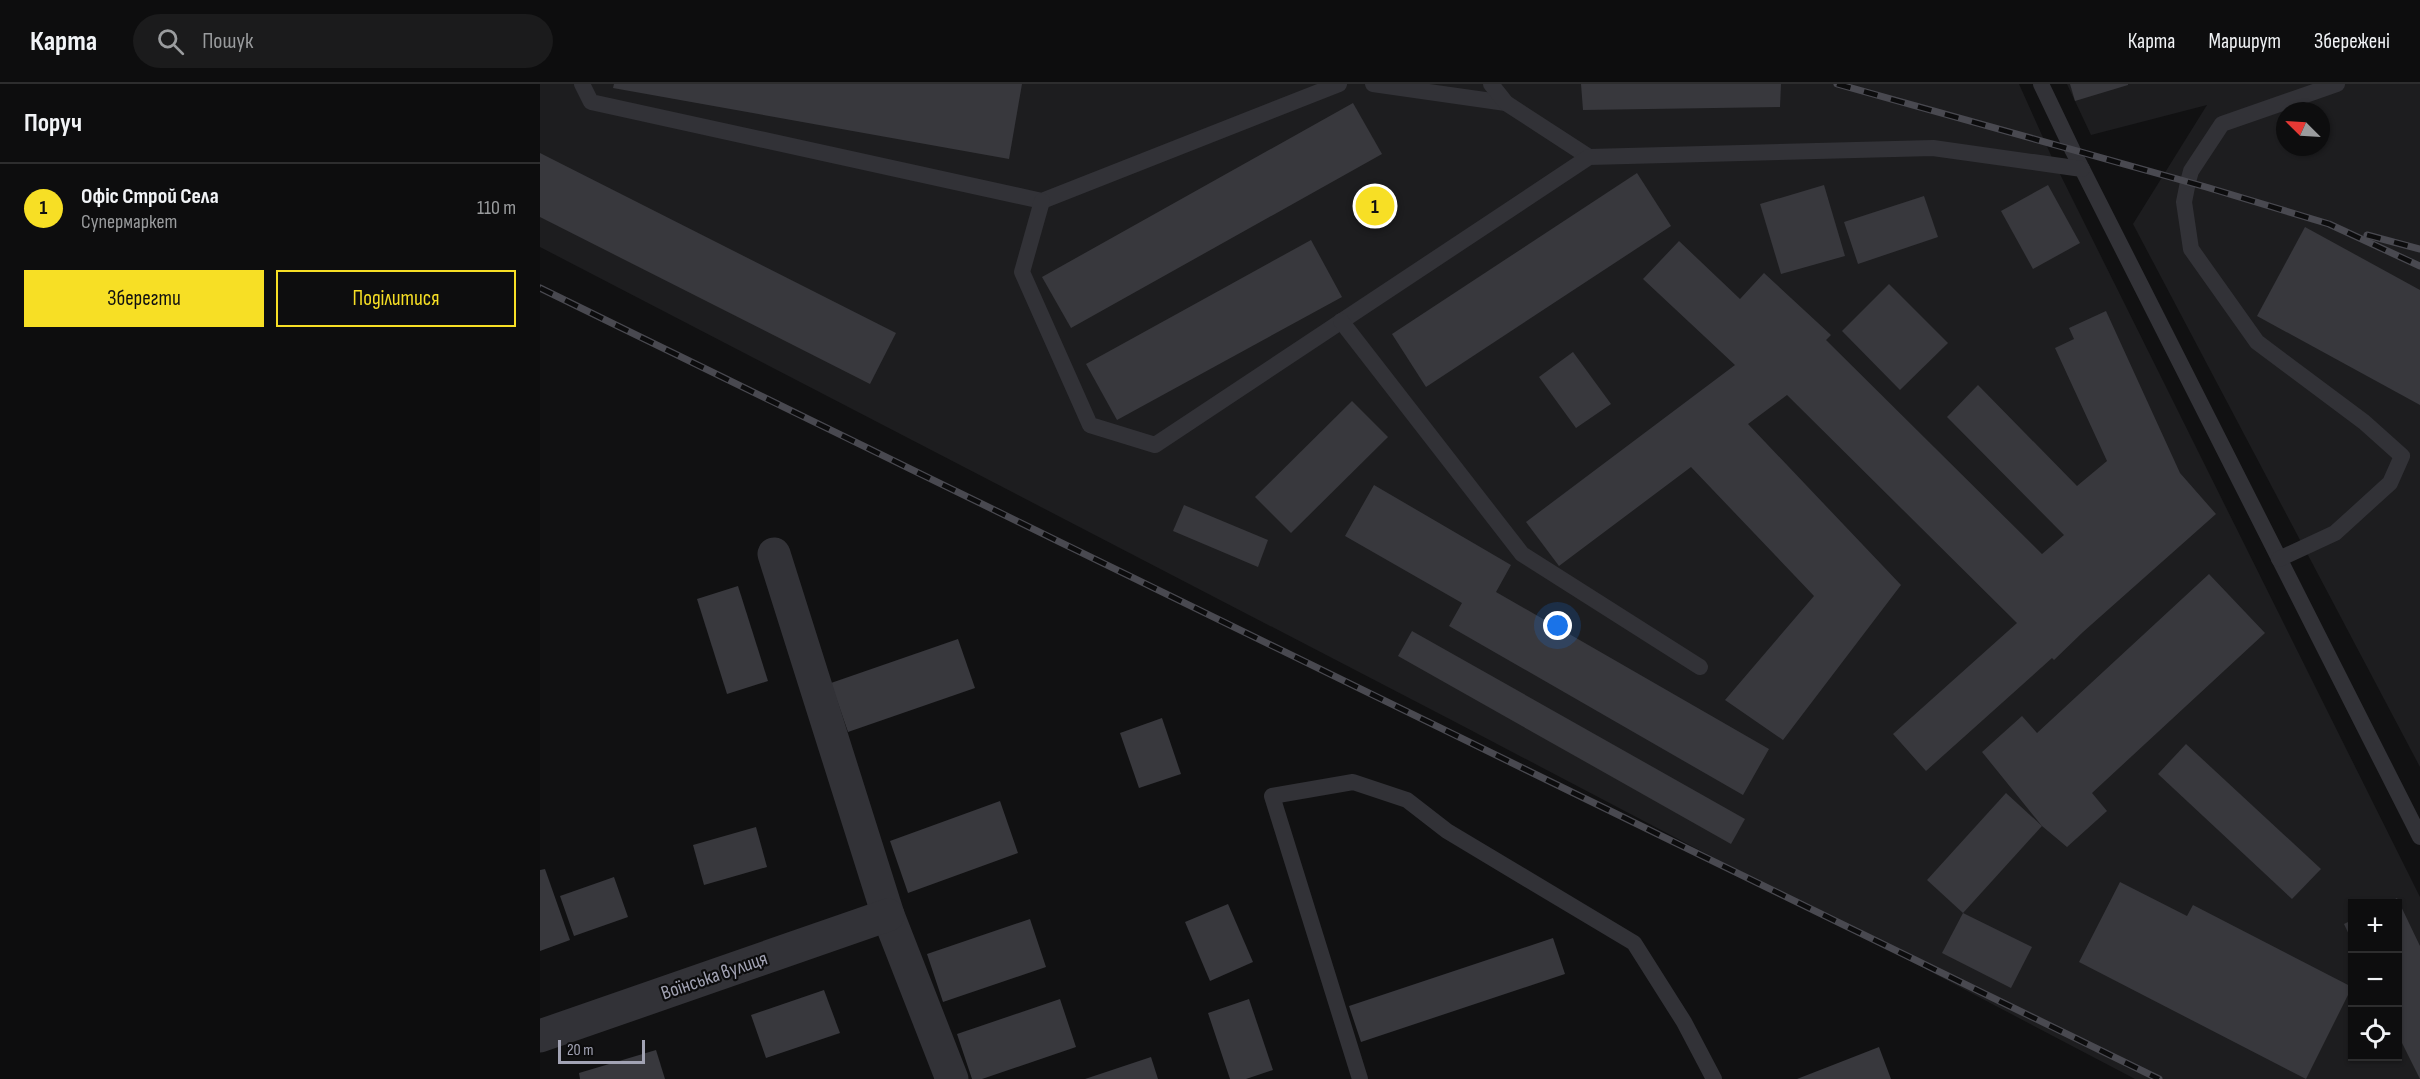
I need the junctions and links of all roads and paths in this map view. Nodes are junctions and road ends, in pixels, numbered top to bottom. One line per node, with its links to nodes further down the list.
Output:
1 (582, 84): 10 (lane)
2 (1339, 84): 10 (lane)
3 (1373, 84): 7 (lane)
4 (1491, 84): 7 (lane)
5 (2041, 84): 9 (lane)
6 (2337, 84): 13 (lane)
7 (1506, 103): 8 (lane)
8 (1589, 157): 9 (lane); 11 (lane)
9 (2082, 169): 13 (lane)
10 (1042, 201): 11 (lane)
11 (1341, 321): 14 (lane)
12 (774, 554): 16 (street)
13 (2280, 559): 15 (lane)
14 (1700, 667)
15 (2420, 837)
16 (888, 915): 17 (street, Воїнська вулиця); 18 (street)
17 (540, 1036)
18 (952, 1079)
19 (1360, 1079): 20 (lane)
20 (1714, 1079)

